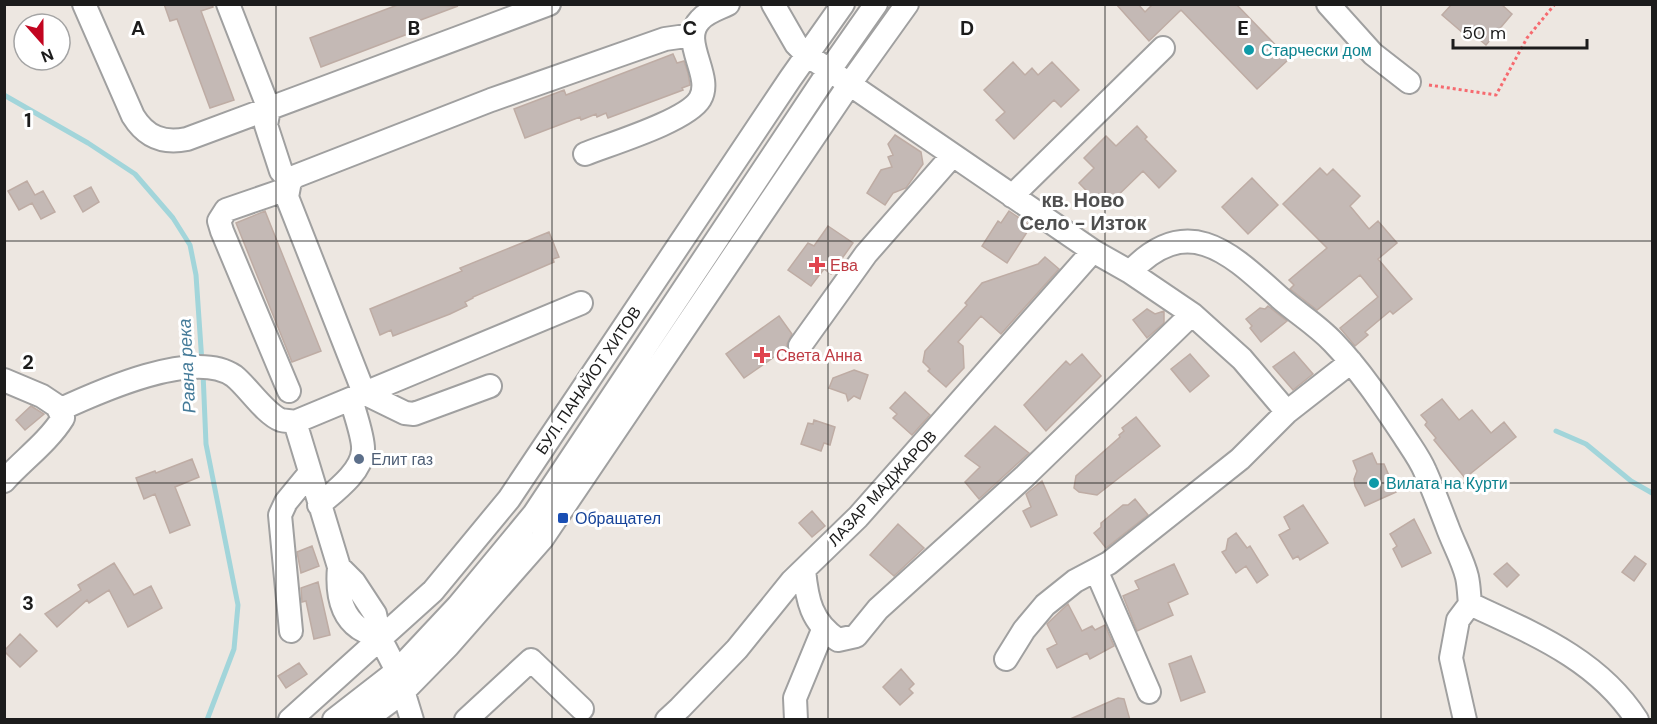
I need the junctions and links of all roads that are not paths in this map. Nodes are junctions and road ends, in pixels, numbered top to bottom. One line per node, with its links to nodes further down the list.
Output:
1 (84, 4): 16 (street)
2 (228, 4): 16 (street)
3 (549, 4): 16 (street)
4 (728, 4): 10 (street)
5 (773, 4): 12 (street)
6 (843, 4): 12 (street, БУЛ. ПАНАЙОТ ХИТОВ)
7 (876, 4): 13 (street, БУЛ. ПАНАЙОТ ХИТОВ)
8 (908, 4): 15 (street)
9 (1328, 4): 14 (street)
10 (693, 35): 17 (street); 19 (street)
11 (1163, 48): 20 (street)
12 (807, 55): 13 (street); 42 (street, БУЛ. ПАНАЙОТ ХИТОВ)
13 (829, 71): 15 (street); 44 (street, БУЛ. ПАНАЙОТ ХИТОВ)
14 (1409, 82)
15 (849, 85): 18 (street); 44 (street)
16 (269, 110): 19 (street)
17 (585, 154)
18 (952, 156): 20 (street); 25 (street)
19 (289, 185): 29 (street); 30 (street)
20 (1012, 196): 21 (street)
21 (1093, 251): 22 (street); 37 (street, ЛАЗАР МАДЖАРОВ)
22 (1130, 272): 24 (street); 26 (street)
23 (581, 303): 30 (street)
24 (1192, 314): 32 (street); 40 (street)
25 (800, 346)
26 (1351, 362): 32 (street); 39 (street)
27 (4, 380): 31 (street)
28 (490, 386): 30 (street)
29 (289, 391)
30 (358, 396): 33 (street); 36 (street)
31 (59, 410): 33 (street); 35 (street)
32 (1287, 412): 38 (street)
33 (295, 422): 34 (street)
34 (309, 474): 36 (street); 41 (street)
35 (4, 481)
36 (319, 505): 42 (street)
37 (804, 570): 40 (street); 52 (street, ЛАЗАР МАДЖАРОВ)
38 (1096, 570): 43 (street); 45 (street)
39 (1470, 604): 54 (street); 55 (street)
40 (823, 630): 53 (street)
41 (291, 631)
42 (380, 638): 44 (street); 47 (street, БУЛ. ПАНАЙОТ ХИТОВ)
43 (1006, 659)
44 (400, 682): 48 (street, БУЛ. ПАНАЙОТ ХИТОВ); 49 (street); 50 (street)
45 (1149, 692)
46 (582, 709): 51 (street)
47 (290, 720)
48 (334, 720)
49 (365, 720)
50 (412, 720)
51 (466, 720)
52 (667, 720)
53 (796, 720)
54 (1465, 720)
55 (1637, 720)

